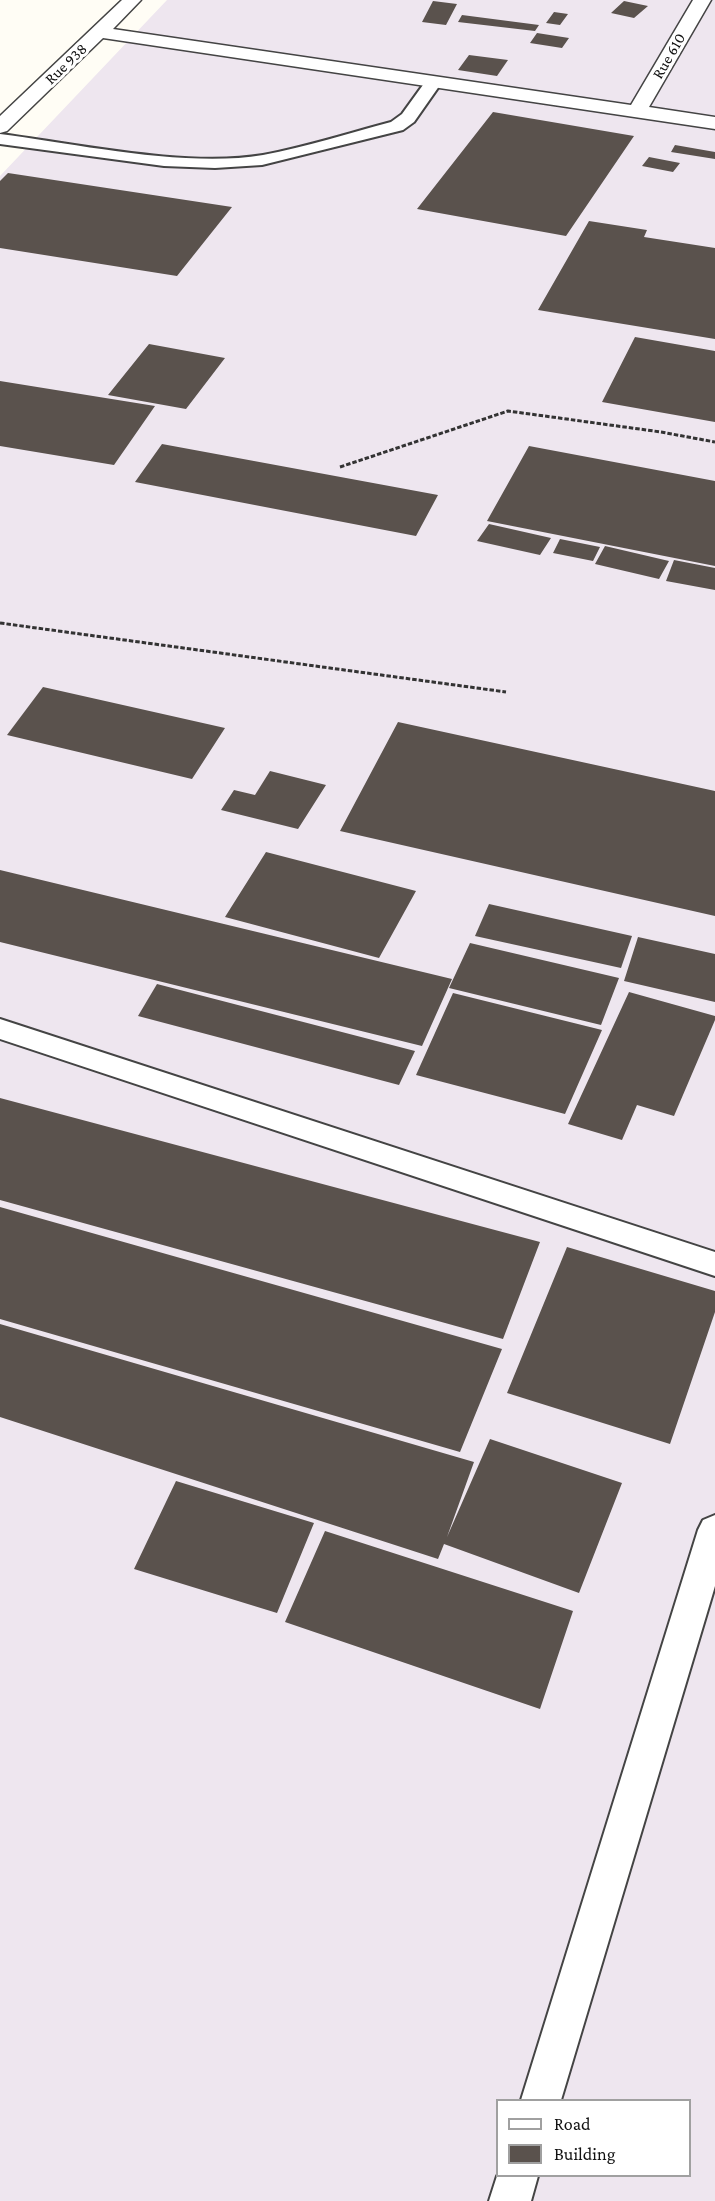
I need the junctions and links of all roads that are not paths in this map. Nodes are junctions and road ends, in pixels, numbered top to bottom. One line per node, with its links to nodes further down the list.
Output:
1 (132, 0): 3 (street, Rue 938)
2 (702, 0): 5 (street, Rue 610)
3 (99, 32): 4 (street); 7 (street, Rue 938)
4 (434, 82): 5 (street); 8 (lane)
5 (636, 112): 6 (street)
6 (715, 123)
7 (0, 128)
8 (0, 139)
9 (0, 1029): 10 (lane)
10 (715, 1264)
11 (715, 1530): 12 (lane)
12 (541, 2099)
13 (517, 2177): 14 (lane)
14 (510, 2201)

